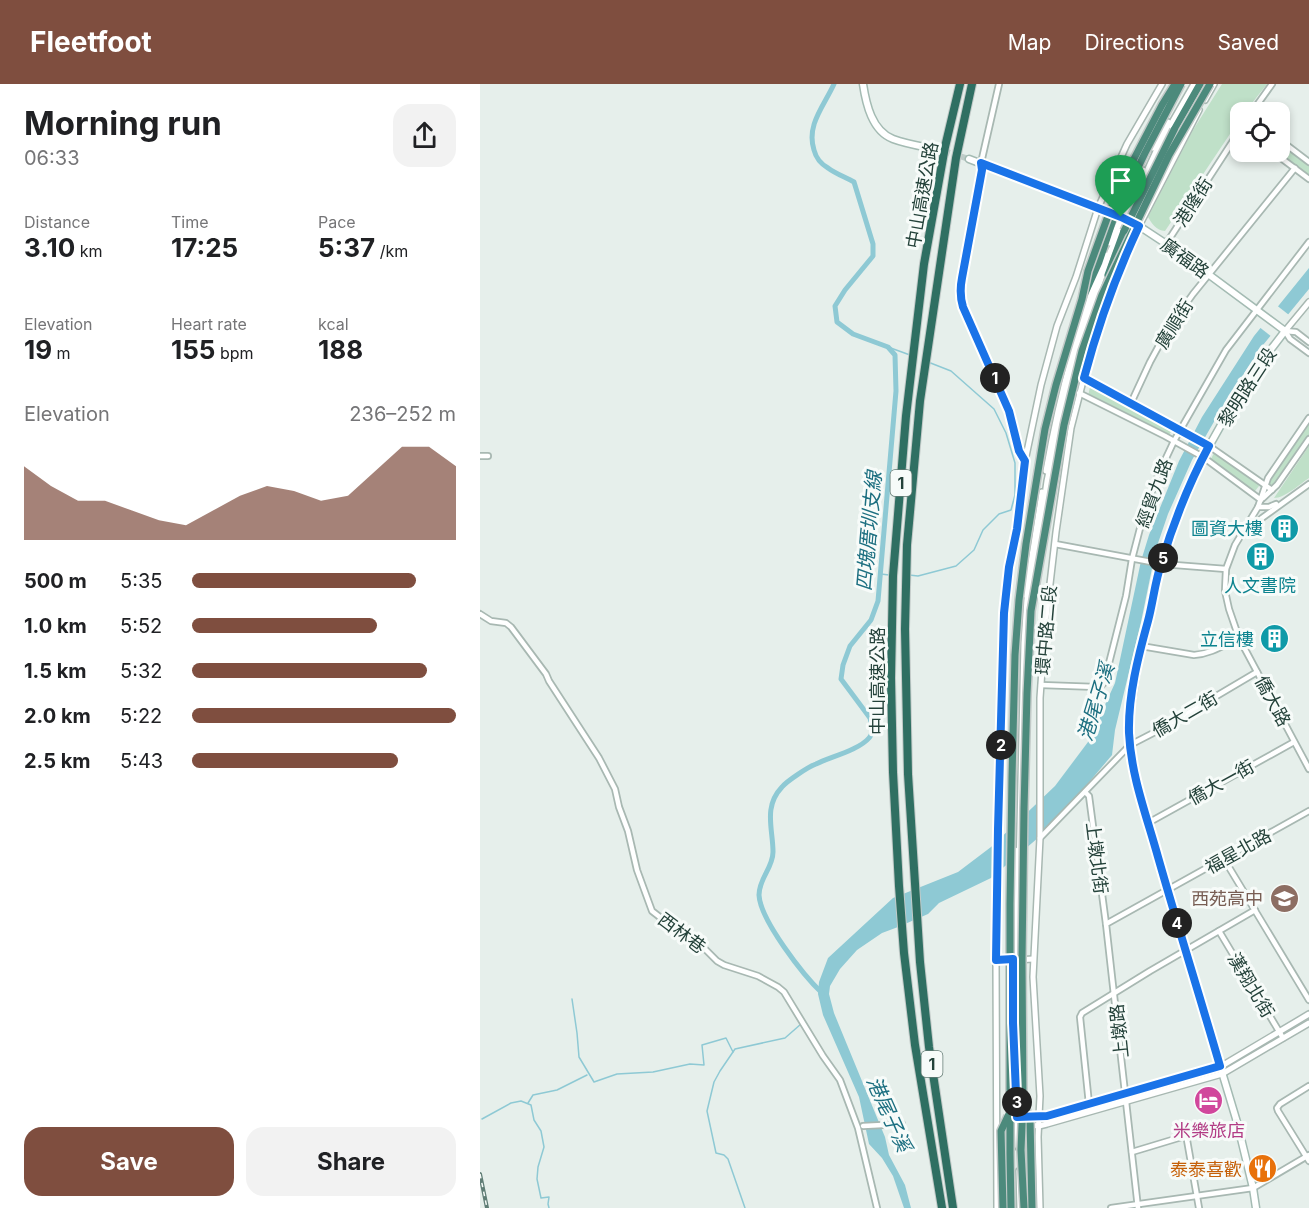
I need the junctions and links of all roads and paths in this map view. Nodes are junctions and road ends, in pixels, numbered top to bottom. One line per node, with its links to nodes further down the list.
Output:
1 (863, 84): 15 (main road)
2 (960, 84): 105 (highway, 中山高速公路 / 1)
3 (972, 84): 106 (highway, 中山高速公路 / 1)
4 (999, 84): 19 (street)
5 (1162, 84): 22 (street)
6 (1175, 84): 29 (highway, bridge)
7 (1181, 84): 29 (highway, bridge)
8 (1192, 84): 23 (street, 環中路二段)
9 (1200, 84): 28 (highway, bridge)
10 (1212, 84): 24 (street, 環中路二段); 28 (highway, bridge)
11 (1272, 84): 12 (street)
12 (1259, 102)
13 (1230, 145): 26 (street, 港隆街)
14 (1290, 148): 18 (street)
15 (944, 151)
16 (969, 159): 19 (main road, 廣福路)
17 (1287, 162): 20 (street)
18 (1309, 162)
19 (981, 163): 22 (main road, 廣福路); 46 (street)
20 (1295, 168): 21 (street); 27 (street, 廣順街)
21 (1309, 179)
22 (1098, 208): 23 (main road, 廣福路); 46 (street)
23 (1123, 218): 24 (main road, 廣福路); 70 (street, 環中路二段, bridge); 70 (street, 環中路二段)
24 (1139, 226): 26 (main road, 廣福路); 35 (street, 環中路二段)
25 (1309, 242): 31 (street, 經貿九路)
26 (1166, 244): 27 (main road, 廣福路)
27 (1208, 274): 31 (main road, 廣福路); 37 (street, 廣順街)
28 (1102, 295): 89 (highway, bridge)
29 (1082, 299): 92 (highway, bridge)
30 (1309, 302): 32 (street, 黎明路三段)
31 (1259, 312): 32 (main road, 廣福路); 39 (street, 經貿九路)
32 (1285, 331): 33 (street); 34 (street); 42 (main road, 黎明路三段)
33 (1309, 342)
34 (1309, 353)
35 (1084, 378): 36 (street, 環中路二段); 37 (street)
36 (1079, 393): 41 (street); 53 (street, 環中路二段)
37 (1131, 402): 39 (street)
38 (1309, 418): 48 (street, 僑大路)
39 (1181, 430): 41 (street, 經貿九路); 42 (street)
40 (1309, 439): 49 (street, 僑大路)
41 (1174, 441): 45 (street); 55 (street, 經貿九路)
42 (1209, 446): 45 (main road, 黎明路三段); 48 (street)
43 (480, 456): 44 (street)
44 (488, 456)
45 (1203, 457): 50 (street); 56 (main road, 黎明路三段)
46 (1025, 461): 78 (street)
47 (1309, 484): 51 (street)
48 (1266, 485): 49 (street); 50 (street, 僑大路)
49 (1272, 490): 50 (street, 僑大路)
50 (1261, 500): 52 (street, 僑大路)
51 (1284, 501): 52 (street); 54 (street)
52 (1258, 507): 54 (street, 僑大路)
53 (1055, 544): 55 (street); 62 (street, 環中路二段)
54 (1235, 545): 57 (street, 僑大路)
55 (1134, 560): 56 (street); 62 (street, 經貿九路)
56 (1161, 564): 57 (street); 60 (main road, 黎明路三段)
57 (1226, 569): 59 (street, 僑大路)
58 (480, 614): 104 (street, 西林巷)
59 (1239, 638): 60 (street); 61 (street, 僑大路)
60 (1141, 646): 64 (main road, 黎明路三段)
61 (1257, 672): 63 (street, 僑大路); 64 (street, 僑大二街)
62 (1041, 685): 69 (street, 環中路二段)
63 (1294, 742): 65 (street, 僑大路); 68 (street, 僑大一街)
64 (1130, 745): 66 (street, 僑大二街); 68 (main road, 黎明路三段)
65 (1309, 769)
66 (1085, 792): 69 (street, 僑大二街); 74 (street, 上墩北街)
67 (1309, 811): 71 (street, 福星北路)
68 (1148, 823): 72 (main road, 黎明路三段)
69 (1040, 838): 77 (street, 環中路二段)
70 (1017, 856): 79 (street)
71 (1224, 859): 72 (street, 福星北路); 73 (street)
72 (1168, 891): 74 (street); 76 (main road, 黎明路三段)
73 (1255, 910): 75 (street); 81 (street)
74 (1106, 924): 80 (street, 上墩路)
75 (1219, 931): 76 (street); 84 (street, 漢翔北街)
76 (1185, 951): 80 (street); 86 (main road, 黎明路三段)
77 (1033, 959): 79 (street); 93 (street, 環中路二段)
78 (996, 960): 79 (street); 94 (street)
79 (1015, 960): 95 (street)
80 (1114, 993): 88 (street, 上墩路); 91 (street)
81 (1309, 1000)
82 (1309, 1014): 84 (street)
83 (1309, 1023): 85 (street)
84 (1280, 1032): 85 (street, 漢翔北街); 86 (street)
85 (1283, 1038): 86 (street)
86 (1221, 1070): 88 (street); 90 (street); 101 (main road, 黎明路三段)
87 (1309, 1086): 100 (street)
88 (1125, 1094): 90 (street, 上墩路); 91 (street)
89 (1023, 1101): 110 (highway, bridge); 111 (highway, bridge)
90 (1126, 1101): 98 (street); 99 (street, 上墩路)
91 (1089, 1104): 93 (street)
92 (1010, 1110): 108 (highway, bridge); 109 (highway, bridge)
93 (1039, 1117): 95 (street); 98 (street, 環中路二段)
94 (996, 1119): 95 (street); 107 (street)
95 (1019, 1120): 98 (street); 110 (street)
96 (902, 1124): 97 (street)
97 (863, 1126)
98 (1039, 1126): 112 (street, 環中路二段)
99 (1132, 1152): 102 (street); 103 (street, 上墩路)
100 (1308, 1157): 101 (street)
101 (1253, 1188): 102 (street); 115 (main road, 黎明路三段)
102 (1198, 1196): 103 (street); 114 (street)
103 (1138, 1206): 113 (street)
104 (877, 1208)
105 (942, 1208)
106 (954, 1208)
107 (997, 1208)
108 (1003, 1208)
109 (1011, 1208)
110 (1022, 1208)
111 (1032, 1208)
112 (1040, 1208)
113 (1111, 1208)
114 (1199, 1208)
115 (1256, 1208)

